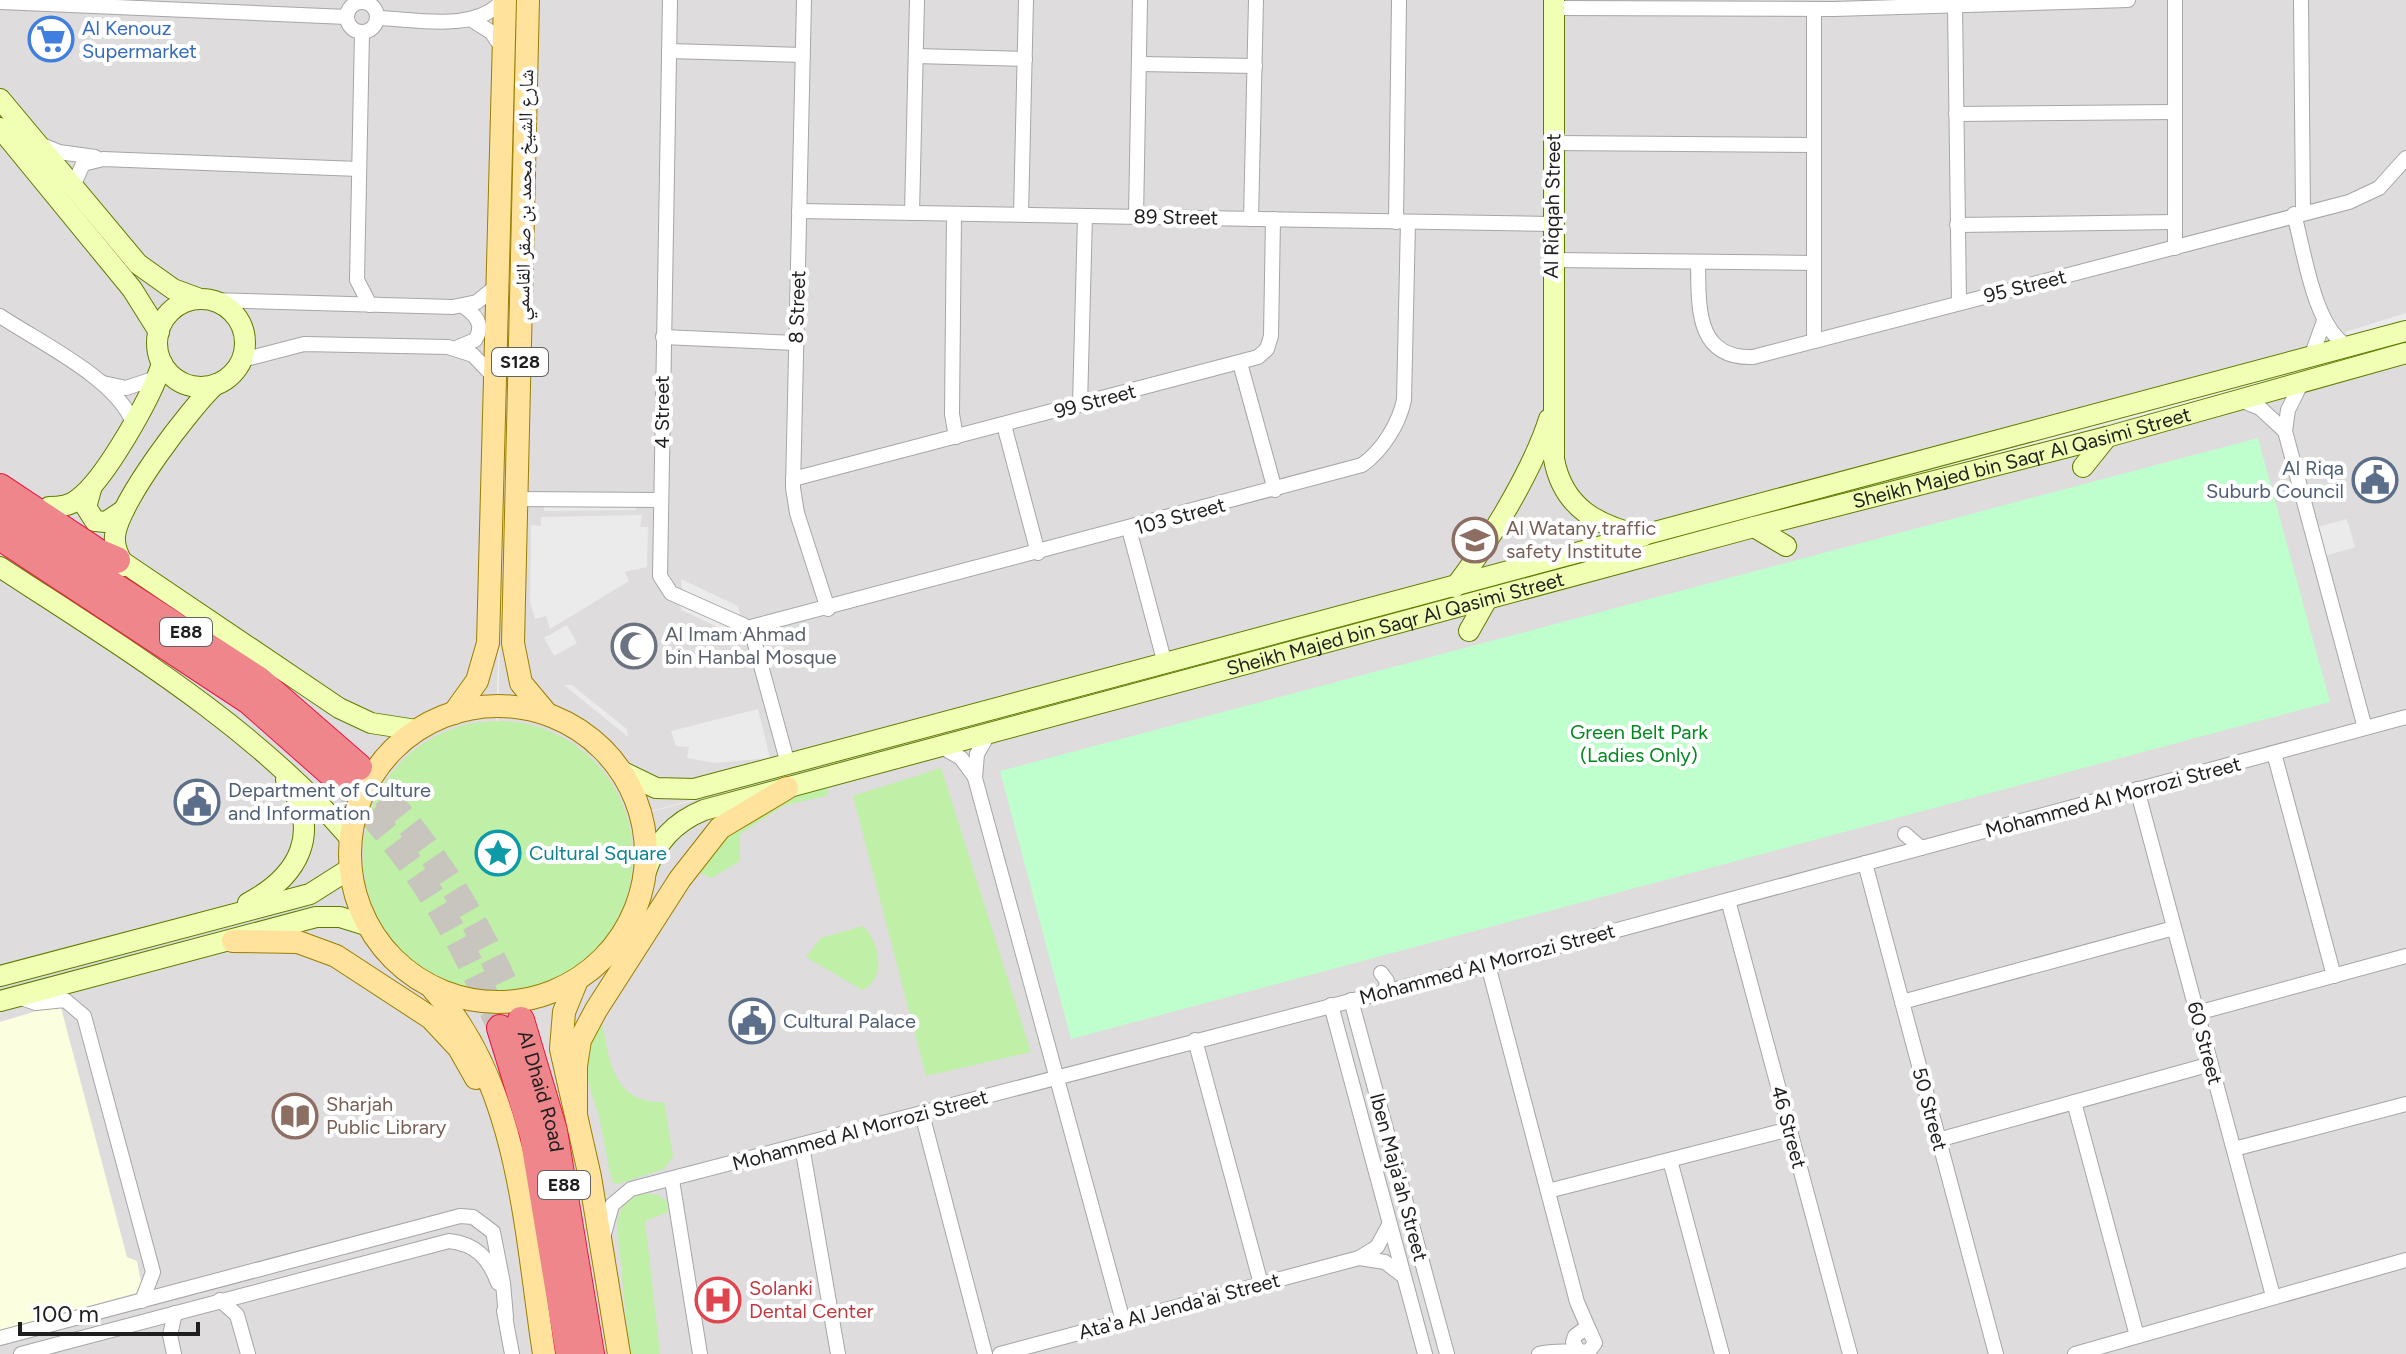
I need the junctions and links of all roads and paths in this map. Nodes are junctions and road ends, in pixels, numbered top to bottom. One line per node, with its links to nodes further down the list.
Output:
1 (504, 0): 22 (street); 24 (main road, شارع الشيخ محمد بن صقر القاسمي / S128)
2 (528, 0): 57 (main road, شارع الشيخ محمد بن صقر القاسمي / S128)
3 (670, 0): 25 (street, 4 Street)
4 (804, 0): 26 (street, 8 Street)
5 (917, 0): 27 (street)
6 (1026, 0): 28 (street)
7 (1140, 0): 29 (street)
8 (1256, 0): 30 (street)
9 (1399, 0): 51 (street)
10 (2128, 0): 18 (street)
11 (2175, 0): 32 (street)
12 (2301, 0): 44 (street)
13 (363, 1): 20 (street); 21 (street)
14 (0, 2): 15 (street)
15 (117, 3): 20 (street)
16 (1925, 3): 18 (street); 19 (street)
17 (1554, 4): 19 (street); 36 (main road, Al Riqqah Street)
18 (1955, 5): 33 (street)
19 (1814, 9): 37 (street)
20 (347, 17): 23 (street)
21 (378, 18): 22 (street); 23 (street)
22 (472, 20): 24 (street)
23 (362, 32): 40 (street)
24 (504, 50): 55 (main road, شارع الشيخ محمد بن صقر القاسمي / S128)
25 (669, 51): 26 (street); 72 (street, 4 Street)
26 (803, 55): 42 (street, 8 Street)
27 (916, 56): 28 (street); 43 (street)
28 (1025, 59): 46 (street)
29 (1139, 64): 30 (street); 48 (street)
30 (1255, 66): 49 (street)
31 (0, 99): 35 (main road)
32 (2175, 112): 33 (street); 52 (street)
33 (1956, 114): 54 (street)
34 (0, 128): 71 (main road)
35 (36, 142): 39 (street); 41 (main road)
36 (1553, 143): 37 (street); 53 (main road, Al Riqqah Street)
37 (1814, 145): 60 (street)
38 (2406, 158): 44 (street, 95 Street)
39 (103, 159): 40 (street); 41 (street)
40 (359, 169): 61 (street)
41 (73, 186): 63 (main road)
42 (799, 211): 43 (street, 89 Street); 74 (street, 8 Street)
43 (912, 213): 45 (street, 89 Street)
44 (2298, 213): 56 (street, 95 Street); 69 (street)
45 (954, 214): 46 (street, 89 Street); 92 (street)
46 (1021, 214): 47 (street, 89 Street)
47 (1085, 216): 48 (street, 89 Street); 87 (street)
48 (1136, 217): 49 (street, 89 Street)
49 (1251, 219): 50 (street, 89 Street)
50 (1273, 219): 51 (street, 89 Street); 80 (street, 99 Street)
51 (1402, 222): 53 (street, 89 Street); 100 (street, 103 Street)
52 (2175, 222): 54 (street); 56 (street)
53 (1552, 224): 58 (main road, Al Riqqah Street)
54 (1957, 225): 64 (street)
55 (501, 241): 57 (main road); 62 (main road, شارع الشيخ محمد بن صقر القاسمي / S128)
56 (2175, 248): 64 (street, 95 Street)
57 (523, 254): 101 (main road, شارع الشيخ محمد بن صقر القاسمي / S128)
58 (1552, 260): 59 (street); 88 (main road, Al Riqqah Street)
59 (1698, 262): 60 (street); 73 (street, 95 Street)
60 (1813, 263): 73 (street)
61 (357, 280): 65 (street); 66 (street)
62 (500, 283): 67 (street); 82 (main road, شارع الشيخ محمد بن صقر القاسمي / S128)
63 (204, 300): 65 (street); 71 (main road); 79 (main road)
64 (1959, 303): 73 (street, 95 Street)
65 (341, 304): 66 (street)
66 (370, 305): 67 (street)
67 (463, 306): 76 (street)
68 (0, 316): 84 (street)
69 (2324, 321): 75 (street); 78 (street)
70 (2406, 331): 75 (main road, Sheikh Majed bin Saqr Al Qasimi Street)
71 (159, 332): 81 (main road)
72 (663, 337): 74 (street); 102 (street, 4 Street)
73 (1814, 341)
74 (796, 343): 96 (street, 8 Street)
75 (2349, 347): 78 (main road, Sheikh Majed bin Saqr Al Qasimi Street)
76 (455, 348): 79 (street); 82 (street)
77 (2406, 353): 83 (main road, Sheikh Majed bin Saqr Al Qasimi Street)
78 (2311, 357): 97 (main road, Sheikh Majed bin Saqr Al Qasimi Street)
79 (242, 360): 85 (main road)
80 (1240, 363): 87 (street, 99 Street); 100 (street)
81 (159, 371): 84 (street); 85 (main road); 89 (main road)
82 (497, 381): 122 (main road, شارع الشيخ محمد بن صقر القاسمي / S128)
83 (2302, 382): 86 (main road, Sheikh Majed bin Saqr Al Qasimi Street); 91 (street)
84 (103, 383): 89 (street)
85 (216, 384): 104 (main road)
86 (2239, 400): 91 (street); 93 (main road, Sheikh Majed bin Saqr Al Qasimi Street)
87 (1080, 405): 90 (street, 99 Street)
88 (1552, 411): 109 (main road, Al Riqqah Street); 115 (main road, Al Riqqah Street)
89 (133, 423): 98 (main road)
90 (1004, 425): 92 (street, 99 Street); 112 (street)
91 (2285, 431): 125 (street)
92 (956, 437): 96 (street, 99 Street)
93 (2107, 437): 94 (main road); 106 (main road, Sheikh Majed bin Saqr Al Qasimi Street)
94 (2083, 467)
95 (0, 476): 103 (main road)
96 (793, 479): 117 (street, 8 Street)
97 (1842, 484): 106 (main road); 109 (main road, Sheikh Majed bin Saqr Al Qasimi Street)
98 (92, 486): 103 (main road); 104 (main road)
99 (0, 487): 113 (highway)
100 (1275, 490): 108 (street, 103 Street)
101 (516, 499): 102 (street); 123 (main road, شارع الشيخ محمد بن صقر القاسمي / S128)
102 (661, 500): 118 (street, 4 Street)
103 (49, 507): 113 (main road)
104 (124, 510): 113 (main road)
105 (0, 512): 110 (highway, E88)
106 (1814, 513): 107 (main road, Sheikh Majed bin Saqr Al Qasimi Street)
107 (1754, 527): 111 (main road); 116 (main road, Sheikh Majed bin Saqr Al Qasimi Street)
108 (1129, 529): 112 (street, 103 Street); 120 (street)
109 (1647, 536): 115 (main road, Sheikh Majed bin Saqr Al Qasimi Street)
110 (0, 537)
111 (1786, 546)
112 (1038, 553): 117 (street, 103 Street)
113 (121, 563): 126 (main road)
114 (0, 567): 129 (main road)
115 (1455, 587): 120 (main road, Sheikh Majed bin Saqr Al Qasimi Street)
116 (1486, 601): 119 (main road); 121 (main road, Sheikh Majed bin Saqr Al Qasimi Street)
117 (828, 609): 118 (street, 103 Street)
118 (747, 628): 131 (street)
119 (1469, 631)
120 (1165, 664): 121 (main road); 131 (main road, Sheikh Majed bin Saqr Al Qasimi Street)
121 (1111, 703): 127 (main road, Sheikh Majed bin Saqr Al Qasimi Street)
122 (454, 713): 123 (main road); 126 (main road)
123 (547, 714): 132 (main road)
124 (2406, 717): 125 (street, Mohammed Al Morrozi Street)
125 (2365, 728): 130 (street, Mohammed Al Morrozi Street)
126 (416, 730): 137 (main road)
127 (989, 733): 128 (main road, Sheikh Majed bin Saqr Al Qasimi Street); 133 (street)
128 (940, 746): 133 (street); 134 (main road, Sheikh Majed bin Saqr Al Qasimi Street)
129 (267, 753): 137 (main road); 143 (main road)
130 (2274, 753): 135 (street, Mohammed Al Morrozi Street); 151 (street)
131 (788, 764): 132 (main road, Sheikh Majed bin Saqr Al Qasimi Street)
132 (621, 771): 141 (main road)
133 (975, 778): 162 (street)
134 (787, 788): 141 (main road, Sheikh Majed bin Saqr Al Qasimi Street); 165 (main road)
135 (2137, 789): 138 (street, Mohammed Al Morrozi Street); 145 (street, 60 Street)
136 (1905, 834): 138 (street)
137 (351, 839): 140 (main road)
138 (1921, 848): 139 (street, Mohammed Al Morrozi Street)
139 (1865, 863): 142 (street, Mohammed Al Morrozi Street); 157 (street, 50 Street)
140 (351, 868): 143 (main road); 144 (main road)
141 (645, 874): 152 (main road)
142 (1728, 900): 148 (street, Mohammed Al Morrozi Street); 167 (street, 46 Street)
143 (224, 916): 150 (main road)
144 (369, 926): 146 (main road); 153 (main road)
145 (2174, 928): 157 (street); 159 (street, 60 Street)
146 (233, 941): 155 (main road); 172 (main road)
147 (2406, 956): 151 (street)
148 (1488, 965): 154 (street, Mohammed Al Morrozi Street); 174 (street)
149 (1381, 973): 154 (street)
150 (0, 976)
151 (2334, 976): 159 (street)
152 (577, 980): 153 (main road); 165 (main road)
153 (430, 985): 172 (main road)
154 (1385, 991): 156 (street, Mohammed Al Morrozi Street)
155 (8, 998): 180 (street)
156 (1351, 1000): 158 (street, Mohammed Al Morrozi Street); 210 (street, Iben Maja'ah Street)
157 (1902, 1002): 168 (street, 50 Street)
158 (1331, 1005): 160 (street, Mohammed Al Morrozi Street); 175 (street, Iben Maja'ah Street)
159 (2197, 1013): 161 (street, 60 Street)
160 (1195, 1040): 162 (street, Mohammed Al Morrozi Street); 182 (street)
161 (2211, 1064): 163 (street); 170 (street, 60 Street)
162 (1057, 1078): 166 (street, Mohammed Al Morrozi Street); 190 (street)
163 (2074, 1102): 168 (street); 191 (street)
164 (2406, 1104): 170 (street)
165 (576, 1113): 176 (main road)
166 (922, 1114): 169 (street, Mohammed Al Morrozi Street); 207 (street)
167 (1790, 1129): 171 (street); 212 (street, 46 Street)
168 (1938, 1140): 213 (street, 50 Street)
169 (802, 1146): 173 (street, Mohammed Al Morrozi Street); 206 (street)
170 (2234, 1149): 185 (street, 60 Street)
171 (1670, 1160): 174 (street); 211 (street)
172 (513, 1167): 201 (main road)
173 (672, 1180): 176 (street, Mohammed Al Morrozi Street); 205 (street)
174 (1548, 1191): 193 (street)
175 (1389, 1225): 178 (street); 181 (street, Iben Maja'ah Street)
176 (601, 1246): 204 (main road)
177 (298, 1258): 183 (street); 184 (street); 189 (street)
178 (1359, 1258): 181 (street); 182 (street, Ata'a Al Jenda'ai Street)
179 (2406, 1260): 185 (street)
180 (153, 1272): 184 (street); 187 (street)
181 (1403, 1276): 209 (street, Iben Maja'ah Street)
182 (1261, 1284): 190 (street, Ata'a Al Jenda'ai Street)
183 (273, 1285): 186 (street); 189 (street)
184 (178, 1291): 187 (street)
185 (2273, 1296): 191 (street)
186 (220, 1300): 188 (street); 199 (street)
187 (142, 1301): 192 (street)
188 (175, 1313): 197 (street); 198 (street)
189 (506, 1317): 200 (street)
190 (1123, 1321): 194 (street, Ata'a Al Jenda'ai Street)
191 (2137, 1336): 195 (street)
192 (0, 1338)
193 (1585, 1344): 196 (street)
194 (1050, 1348): 208 (street, Ata'a Al Jenda'ai Street)
195 (2116, 1348): 214 (street)
196 (1546, 1352)
197 (21, 1354)
198 (174, 1354)
199 (248, 1354)
200 (512, 1354)
201 (544, 1354)
202 (569, 1354): 203 (highway, Al Dhaid Road / E88)
203 (591, 1354)
204 (619, 1354)
205 (700, 1354)
206 (838, 1354)
207 (985, 1354)
208 (1000, 1354)
209 (1425, 1354)
210 (1447, 1354)
211 (1722, 1354)
212 (1850, 1354)
213 (1996, 1354)
214 (2075, 1354)

